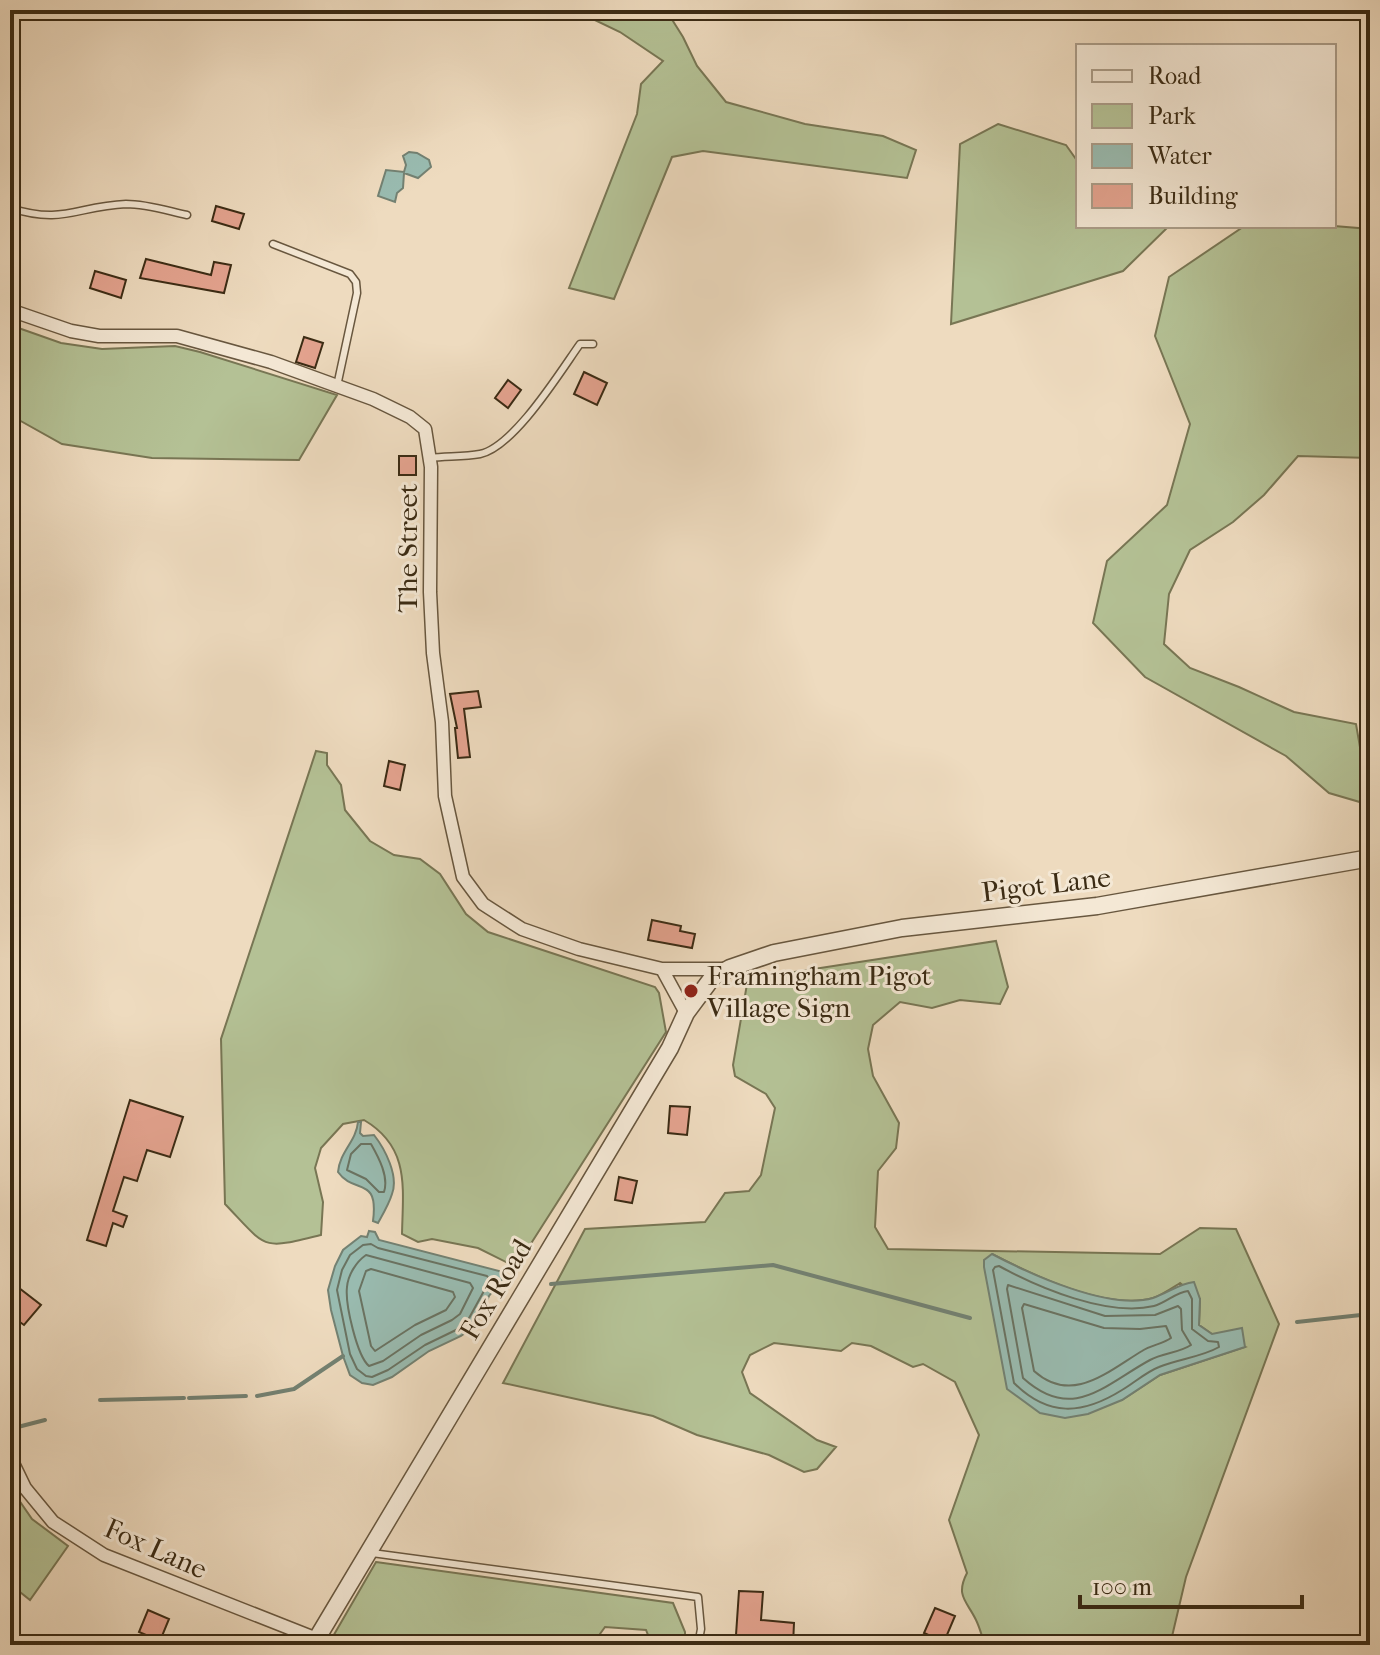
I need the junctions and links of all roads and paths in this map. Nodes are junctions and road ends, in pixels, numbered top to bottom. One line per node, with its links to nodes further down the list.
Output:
1 (10, 208): 2 (lane)
2 (187, 215)
3 (273, 244): 6 (lane)
4 (10, 310): 6 (street, The Street)
5 (593, 344): 7 (lane)
6 (337, 386): 7 (street, The Street)
7 (430, 458): 10 (street, The Street)
8 (1370, 858): 9 (street, Pigot Lane)
9 (730, 968): 10 (street, The Street); 11 (street, Fox Road)
10 (662, 969): 11 (street)
11 (686, 1013): 13 (street, Fox Road)
12 (10, 1457): 14 (street, Fox Lane)
13 (368, 1552): 14 (street, Fox Road); 15 (lane)
14 (315, 1642)
15 (698, 1645)

